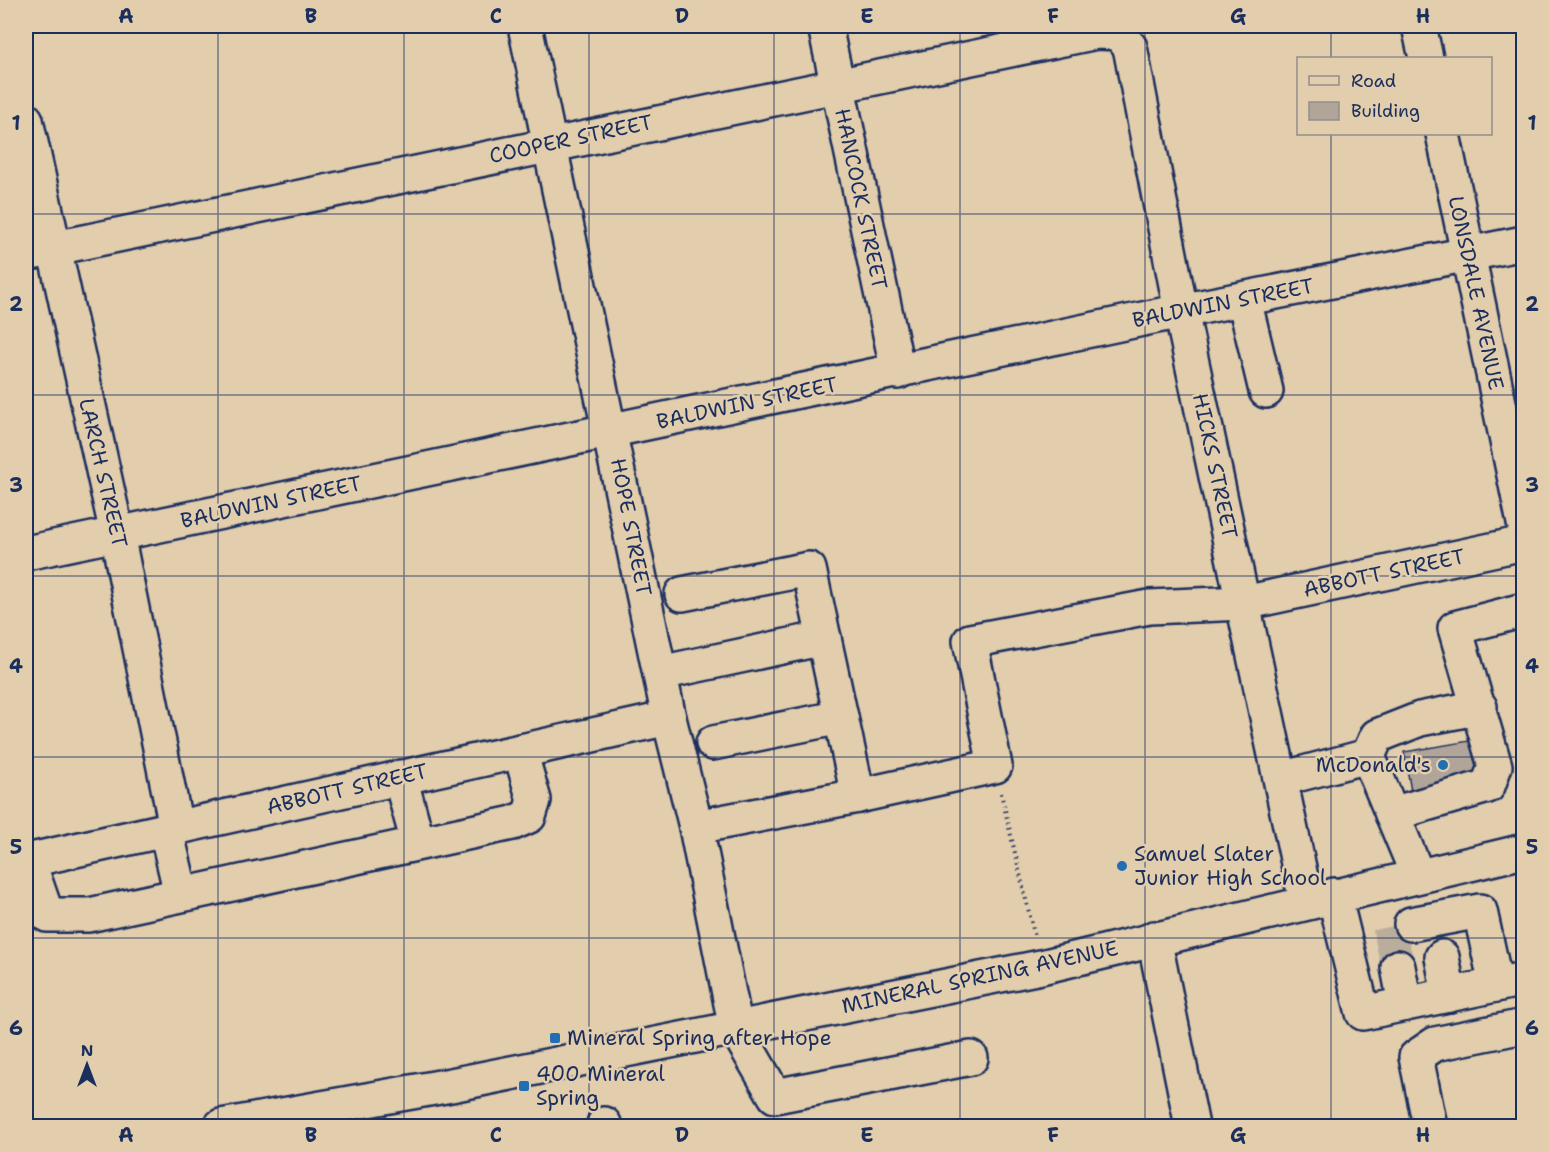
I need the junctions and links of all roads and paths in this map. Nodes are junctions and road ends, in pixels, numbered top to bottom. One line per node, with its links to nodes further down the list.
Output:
1 (525, 26): 9 (street, HOPE STREET)
2 (825, 26): 6 (street, HANCOCK STREET)
3 (1419, 26): 5 (street)
4 (1118, 33): 6 (street, COOPER STREET); 14 (street, HICKS STREET)
5 (1426, 57)
6 (837, 85): 9 (street, COOPER STREET); 15 (street, HANCOCK STREET)
7 (26, 120): 11 (street, LARCH STREET)
8 (1443, 135): 12 (street, LONSDALE AVENUE)
9 (550, 143): 11 (street, COOPER STREET); 17 (street, HOPE STREET)
10 (1524, 243): 12 (street, BALDWIN STREET)
11 (39, 251): 19 (street, LARCH STREET)
12 (1469, 255): 13 (street, BALDWIN STREET); 18 (street, LONSDALE AVENUE)
13 (1244, 299): 14 (street, BALDWIN STREET); 16 (street)
14 (1181, 311): 15 (street, BALDWIN STREET); 23 (street, HICKS STREET)
15 (898, 372): 17 (street, BALDWIN STREET)
16 (1266, 391)
17 (611, 431): 19 (street, BALDWIN STREET); 26 (street, HOPE STREET)
18 (1524, 524)
19 (117, 534): 21 (street, BALDWIN STREET); 40 (street, LARCH STREET)
20 (1524, 543): 23 (street, ABBOTT STREET)
21 (26, 554)
22 (682, 594): 25 (street)
23 (1244, 603): 33 (street, ABBOTT STREET); 35 (street, HICKS STREET)
24 (1524, 610): 27 (street)
25 (824, 638): 26 (street); 28 (street)
26 (660, 673): 29 (street, HOPE STREET)
27 (1480, 707): 32 (street); 36 (street); 36 (street)
28 (841, 717): 30 (street); 37 (street)
29 (669, 718): 31 (street, ABBOTT STREET); 39 (street, HOPE STREET)
30 (713, 743)
31 (520, 751): 34 (street, ABBOTT STREET); 41 (street)
32 (1368, 756): 35 (street); 38 (street)
33 (995, 766): 37 (street); 49 (path)
34 (400, 777): 40 (street, ABBOTT STREET); 41 (street)
35 (1281, 779): 46 (street, HICKS STREET)
36 (1488, 786): 38 (street)
37 (858, 796): 39 (street)
38 (1392, 814): 44 (street)
39 (696, 827): 55 (street, HOPE STREET)
40 (171, 829): 43 (street, ABBOTT STREET); 45 (street, LARCH STREET)
41 (418, 843): 45 (street)
42 (1524, 851): 44 (street, MINERAL SPRING AVENUE)
43 (27, 861): 45 (street)
44 (1411, 878): 46 (street, MINERAL SPRING AVENUE); 51 (street)
45 (181, 894)
46 (1320, 898): 47 (street, MINERAL SPRING AVENUE); 53 (street, HICKS STREET)
47 (1154, 938): 49 (street, MINERAL SPRING AVENUE); 58 (street)
48 (1442, 957): 52 (street)
49 (1041, 967): 55 (street, MINERAL SPRING AVENUE)
50 (1398, 967): 53 (street)
51 (1510, 982): 52 (street)
52 (1449, 994): 53 (street)
53 (1405, 1004)
54 (1524, 1026): 59 (street)
55 (736, 1029): 56 (street, HOPE STREET); 57 (street, MINERAL SPRING AVENUE)
56 (971, 1058)
57 (221, 1126)
58 (1192, 1126)
59 (1431, 1126)

